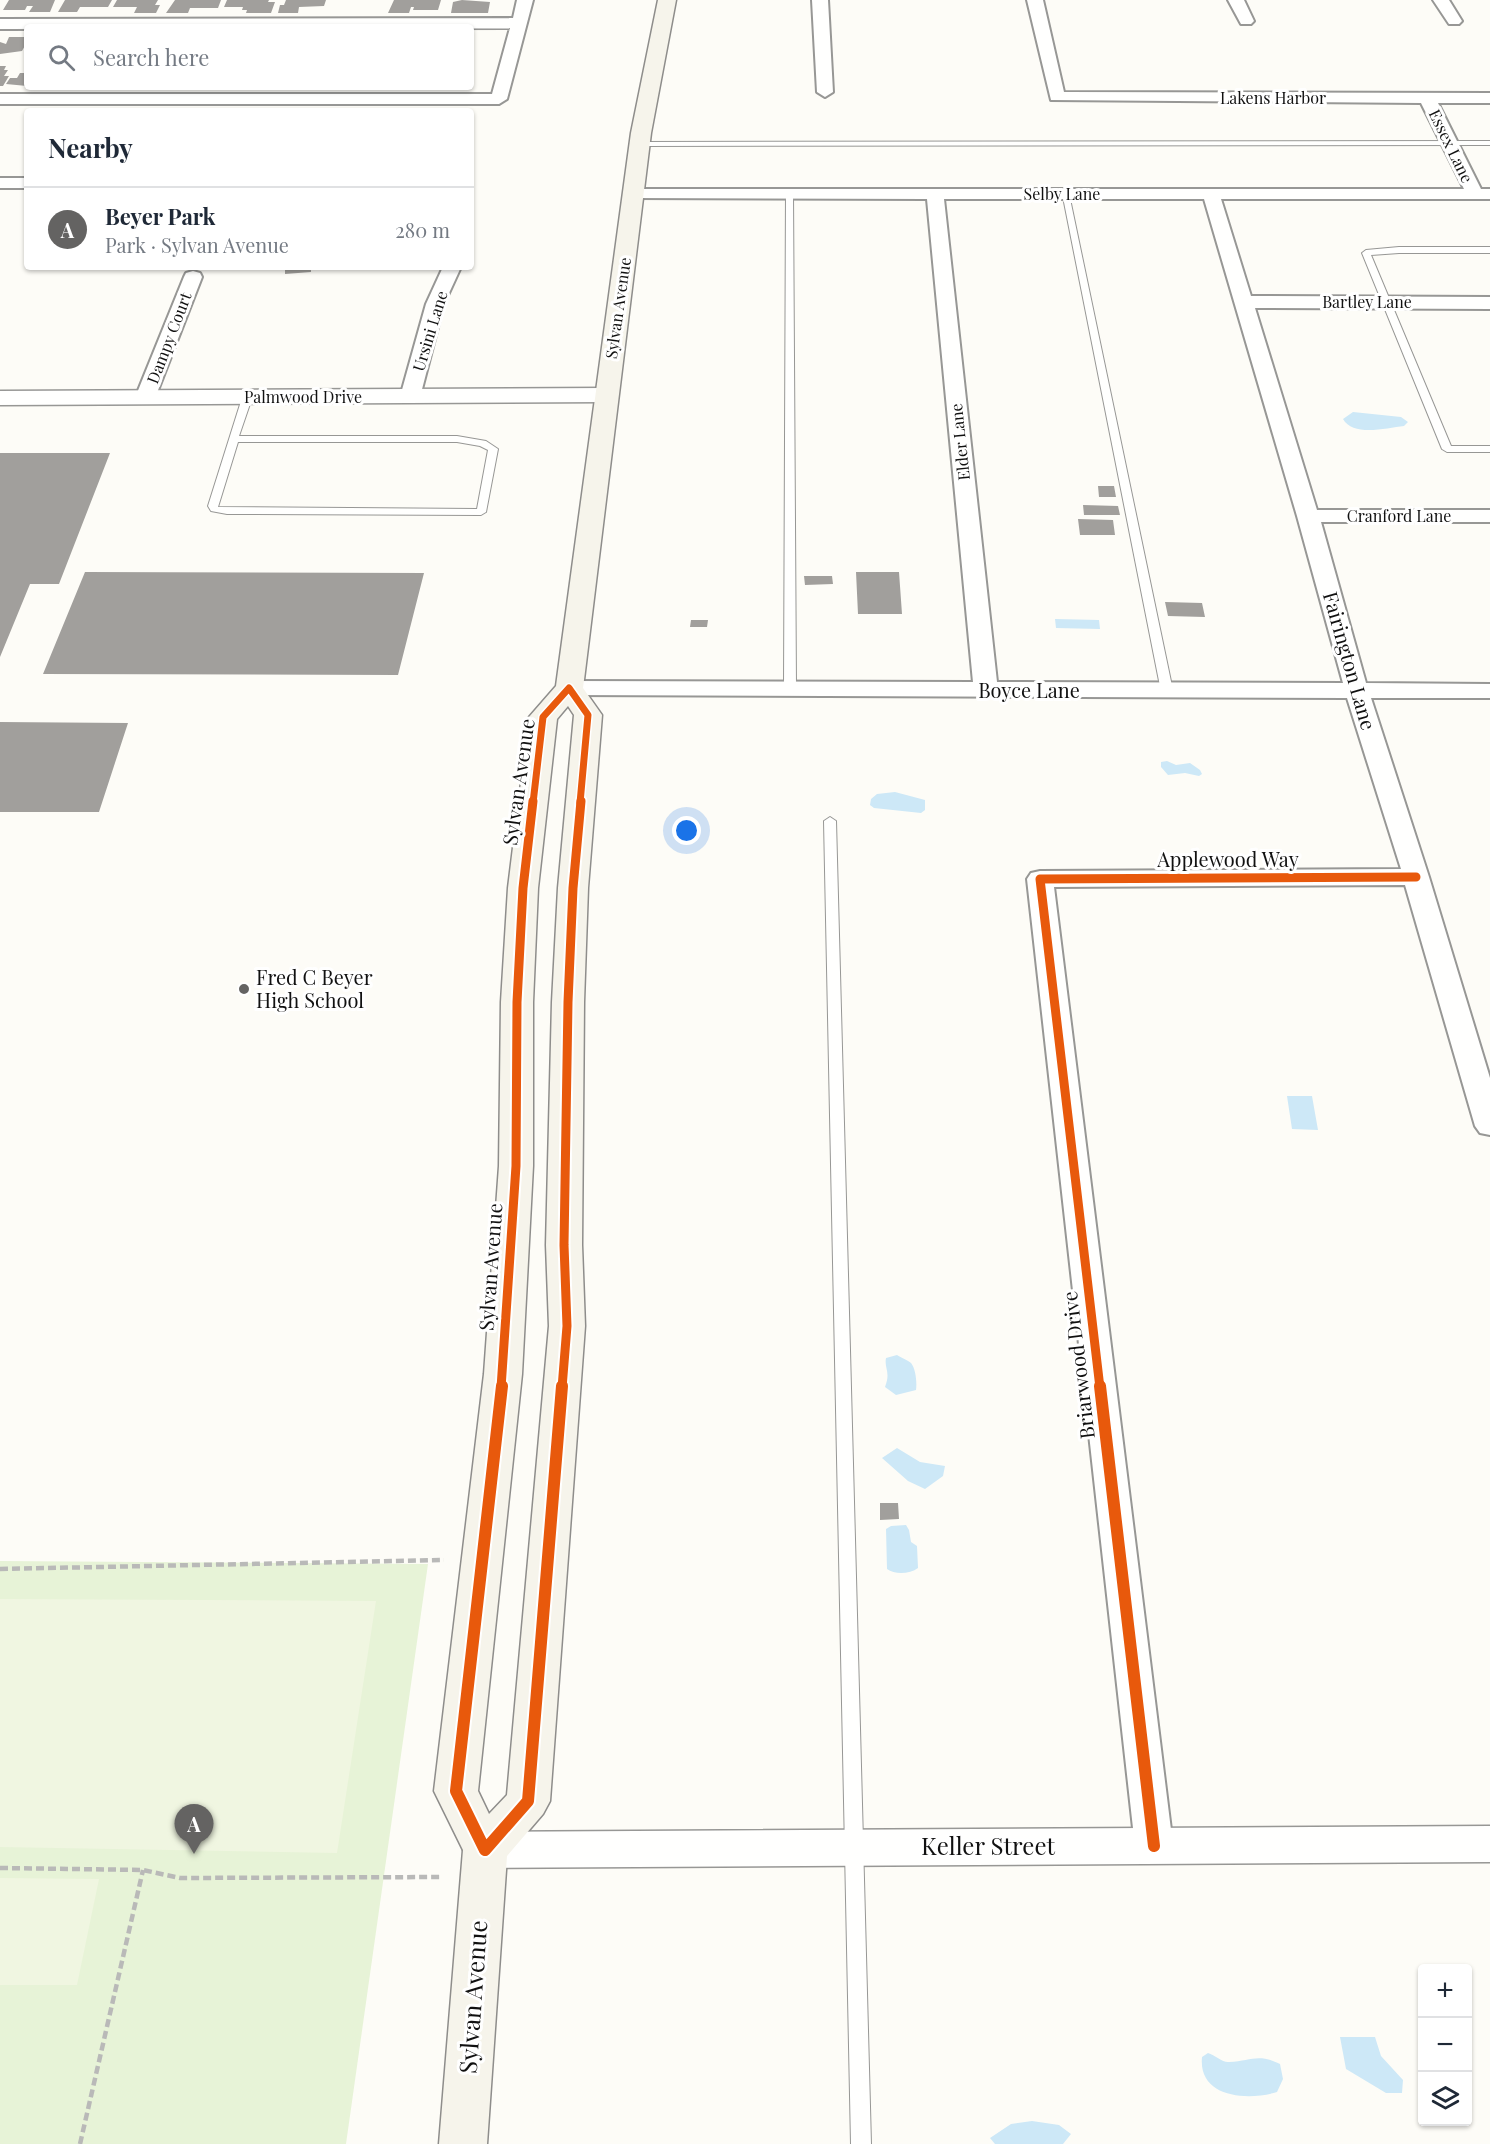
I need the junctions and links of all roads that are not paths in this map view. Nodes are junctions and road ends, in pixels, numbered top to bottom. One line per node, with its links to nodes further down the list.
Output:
1 (525, 0): 9 (street)
2 (667, 0): 17 (main road, Sylvan Avenue)
3 (820, 0): 11 (street)
4 (1035, 0): 12 (street, Lakens Harbor)
5 (1236, 0): 7 (street)
6 (1441, 0): 8 (street)
7 (1246, 21)
8 (1454, 21)
9 (520, 23): 10 (street); 14 (street)
10 (0, 24)
11 (825, 92)
12 (1427, 98): 13 (street, Lakens Harbor); 15 (street, Essex Lane)
13 (1490, 98)
14 (0, 99)
15 (1450, 143): 16 (lane); 17 (lane); 25 (street, Essex Lane)
16 (1490, 143)
17 (640, 144): 20 (main road, Sylvan Avenue)
18 (0, 183): 19 (street)
19 (24, 183)
20 (634, 193): 21 (street, Selby Lane); 32 (main road, Sylvan Avenue)
21 (789, 193): 22 (street, Selby Lane); 42 (lane)
22 (935, 193): 23 (street, Selby Lane); 43 (street, Elder Lane)
23 (1065, 194): 24 (street, Selby Lane); 44 (lane)
24 (1211, 194): 25 (street, Selby Lane); 29 (street, Fairington Lane)
25 (1483, 194)
26 (1490, 250): 30 (lane)
27 (451, 270): 33 (street, Ursini Lane)
28 (193, 277): 35 (street, Dampy Court)
29 (1243, 302): 30 (street, Bartley Lane); 39 (street, Fairington Lane)
30 (1387, 303): 31 (street, Bartley Lane); 38 (lane)
31 (1490, 303)
32 (606, 395): 33 (street, Palmwood Drive); 41 (main road, Sylvan Avenue)
33 (410, 397): 36 (street, Palmwood Drive)
34 (0, 398): 35 (street, Palmwood Drive)
35 (145, 398): 36 (street, Palmwood Drive)
36 (247, 398): 37 (lane)
37 (233, 439): 37 (lane)
38 (1490, 449)
39 (1308, 516): 40 (street, Cranford Lane); 46 (street, Fairington Lane)
40 (1490, 516)
41 (569, 688): 42 (street, Boyce Lane); 54 (main road, Sylvan Avenue); 54 (main road)
42 (790, 688): 43 (street, Boyce Lane)
43 (986, 691): 44 (street, Boyce Lane)
44 (1167, 691): 46 (street, Boyce Lane)
45 (1490, 691): 46 (street, Boyce Lane)
46 (1357, 692): 48 (street, Fairington Lane)
47 (830, 821): 53 (lane)
48 (1416, 877): 49 (street, Applewood Way); 50 (street, Fairington Lane)
49 (1040, 879): 52 (street, Briarwood Drive)
50 (1490, 1126)
51 (1490, 1844): 52 (street, Keller Street)
52 (1154, 1846): 53 (street, Keller Street)
53 (853, 1848): 54 (street, Keller Street); 56 (lane)
54 (484, 1864): 55 (main road, Sylvan Avenue)
55 (463, 2144)
56 (861, 2144)

